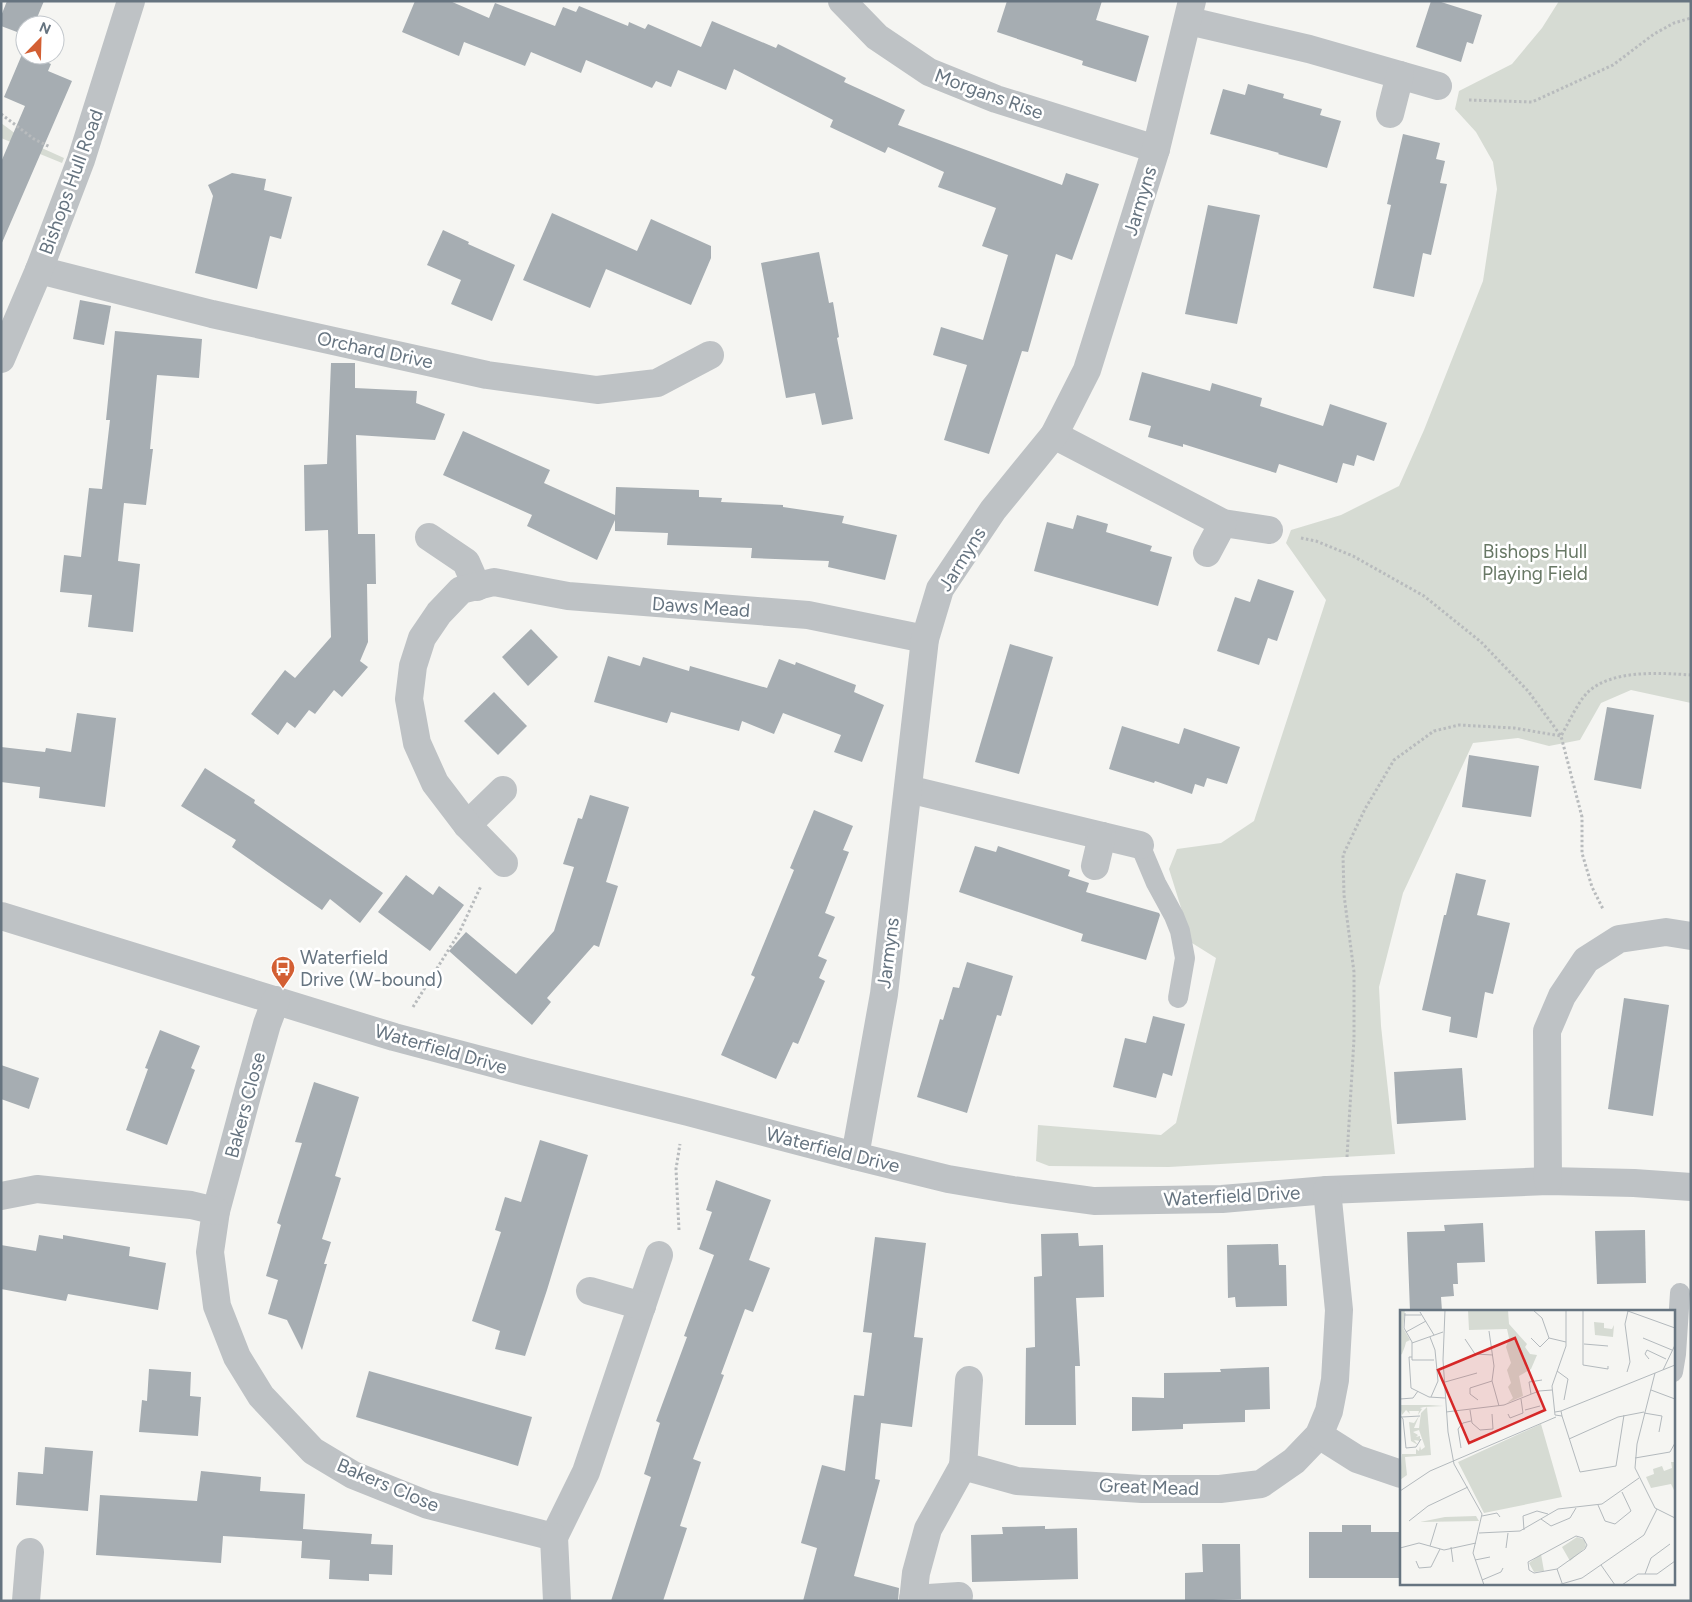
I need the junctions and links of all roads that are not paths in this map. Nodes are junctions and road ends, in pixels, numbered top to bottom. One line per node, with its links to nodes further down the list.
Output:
1 (131, 1): 8 (street, Bishops Hull Road)
2 (842, 1): 7 (street, Morgans Rise)
3 (1190, 11): 4 (street); 7 (street, Jarmyns)
4 (1400, 75): 5 (street); 6 (street)
5 (1438, 86)
6 (1390, 114)
7 (1156, 149): 11 (street, Jarmyns)
8 (39, 270): 9 (street, Orchard Drive); 10 (street, Bishops Hull Road)
9 (710, 355)
10 (1, 359)
11 (1054, 435): 12 (street); 17 (street, Jarmyns)
12 (1223, 524): 13 (street); 15 (street)
13 (1269, 530)
14 (429, 537): 16 (street)
15 (1207, 553)
16 (477, 587): 17 (street, Daws Mead); 20 (street, Daws Mead)
17 (925, 639): 18 (street, Jarmyns)
18 (908, 789): 21 (street); 29 (street, Jarmyns)
19 (504, 790): 20 (street)
20 (467, 825): 23 (street, Daws Mead)
21 (1102, 836): 22 (street); 24 (street)
22 (1140, 845): 27 (lane)
23 (500, 859)
24 (1095, 866)
25 (1, 916): 28 (street, Waterfield Drive)
26 (1691, 936): 30 (street)
27 (1178, 998)
28 (276, 1000): 29 (street, Waterfield Drive); 34 (street, Bakers Close)
29 (855, 1156): 32 (street, Waterfield Drive)
30 (1548, 1181): 31 (street, Waterfield Drive); 32 (street, Waterfield Drive)
31 (1691, 1188)
32 (1336, 1190): 41 (street, Great Mead)
33 (1, 1196): 34 (street)
34 (216, 1211): 44 (street, Bakers Close)
35 (658, 1255): 38 (street)
36 (590, 1291): 38 (street)
37 (1680, 1293): 39 (lane)
38 (642, 1306): 44 (street)
39 (1674, 1366)
40 (969, 1380): 42 (street)
41 (1319, 1436): 42 (street, Great Mead); 43 (street)
42 (963, 1466): 47 (street)
43 (1400, 1474)
44 (554, 1537): 49 (street)
45 (30, 1552): 48 (street)
46 (959, 1596): 47 (street)
47 (913, 1600)
48 (26, 1601)
49 (558, 1601)

